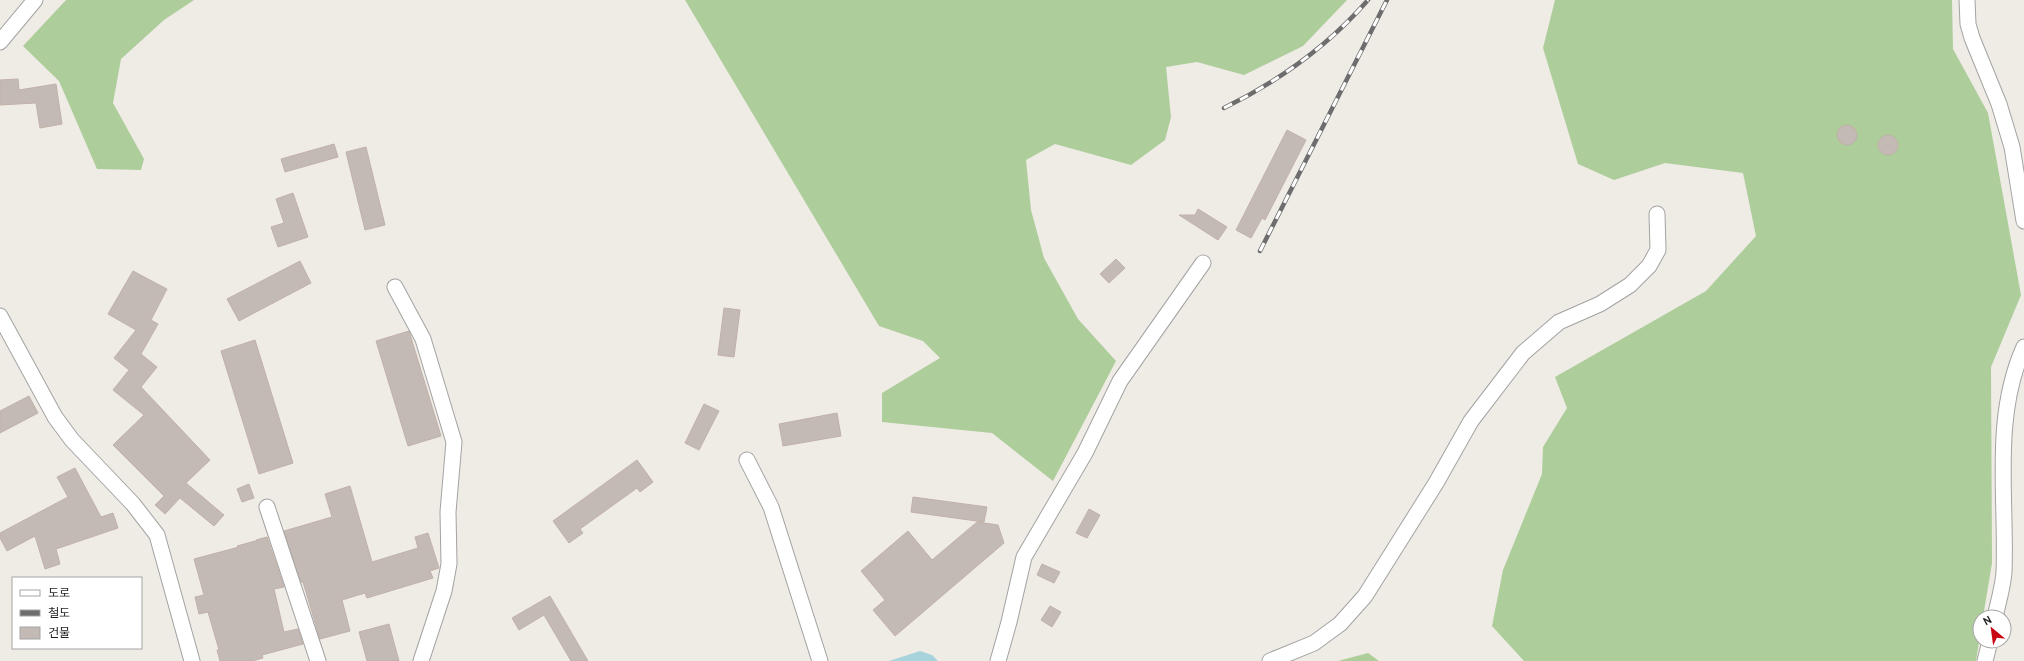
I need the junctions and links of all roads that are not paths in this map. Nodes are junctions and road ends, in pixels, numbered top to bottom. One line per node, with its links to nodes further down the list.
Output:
1 (35, 0): 3 (street)
2 (1967, 0): 5 (street)
3 (0, 42)
4 (1656, 214): 19 (street)
5 (2024, 221)
6 (1203, 263): 18 (street)
7 (395, 287): 16 (street)
8 (0, 316): 14 (street)
9 (2024, 347): 12 (street)
10 (747, 460): 17 (street)
11 (267, 507): 15 (street)
12 (1997, 609)
13 (1988, 649): 20 (street)
14 (192, 661)
15 (318, 661)
16 (421, 661)
17 (820, 661)
18 (998, 661)
19 (1270, 661)
20 (1985, 661)

